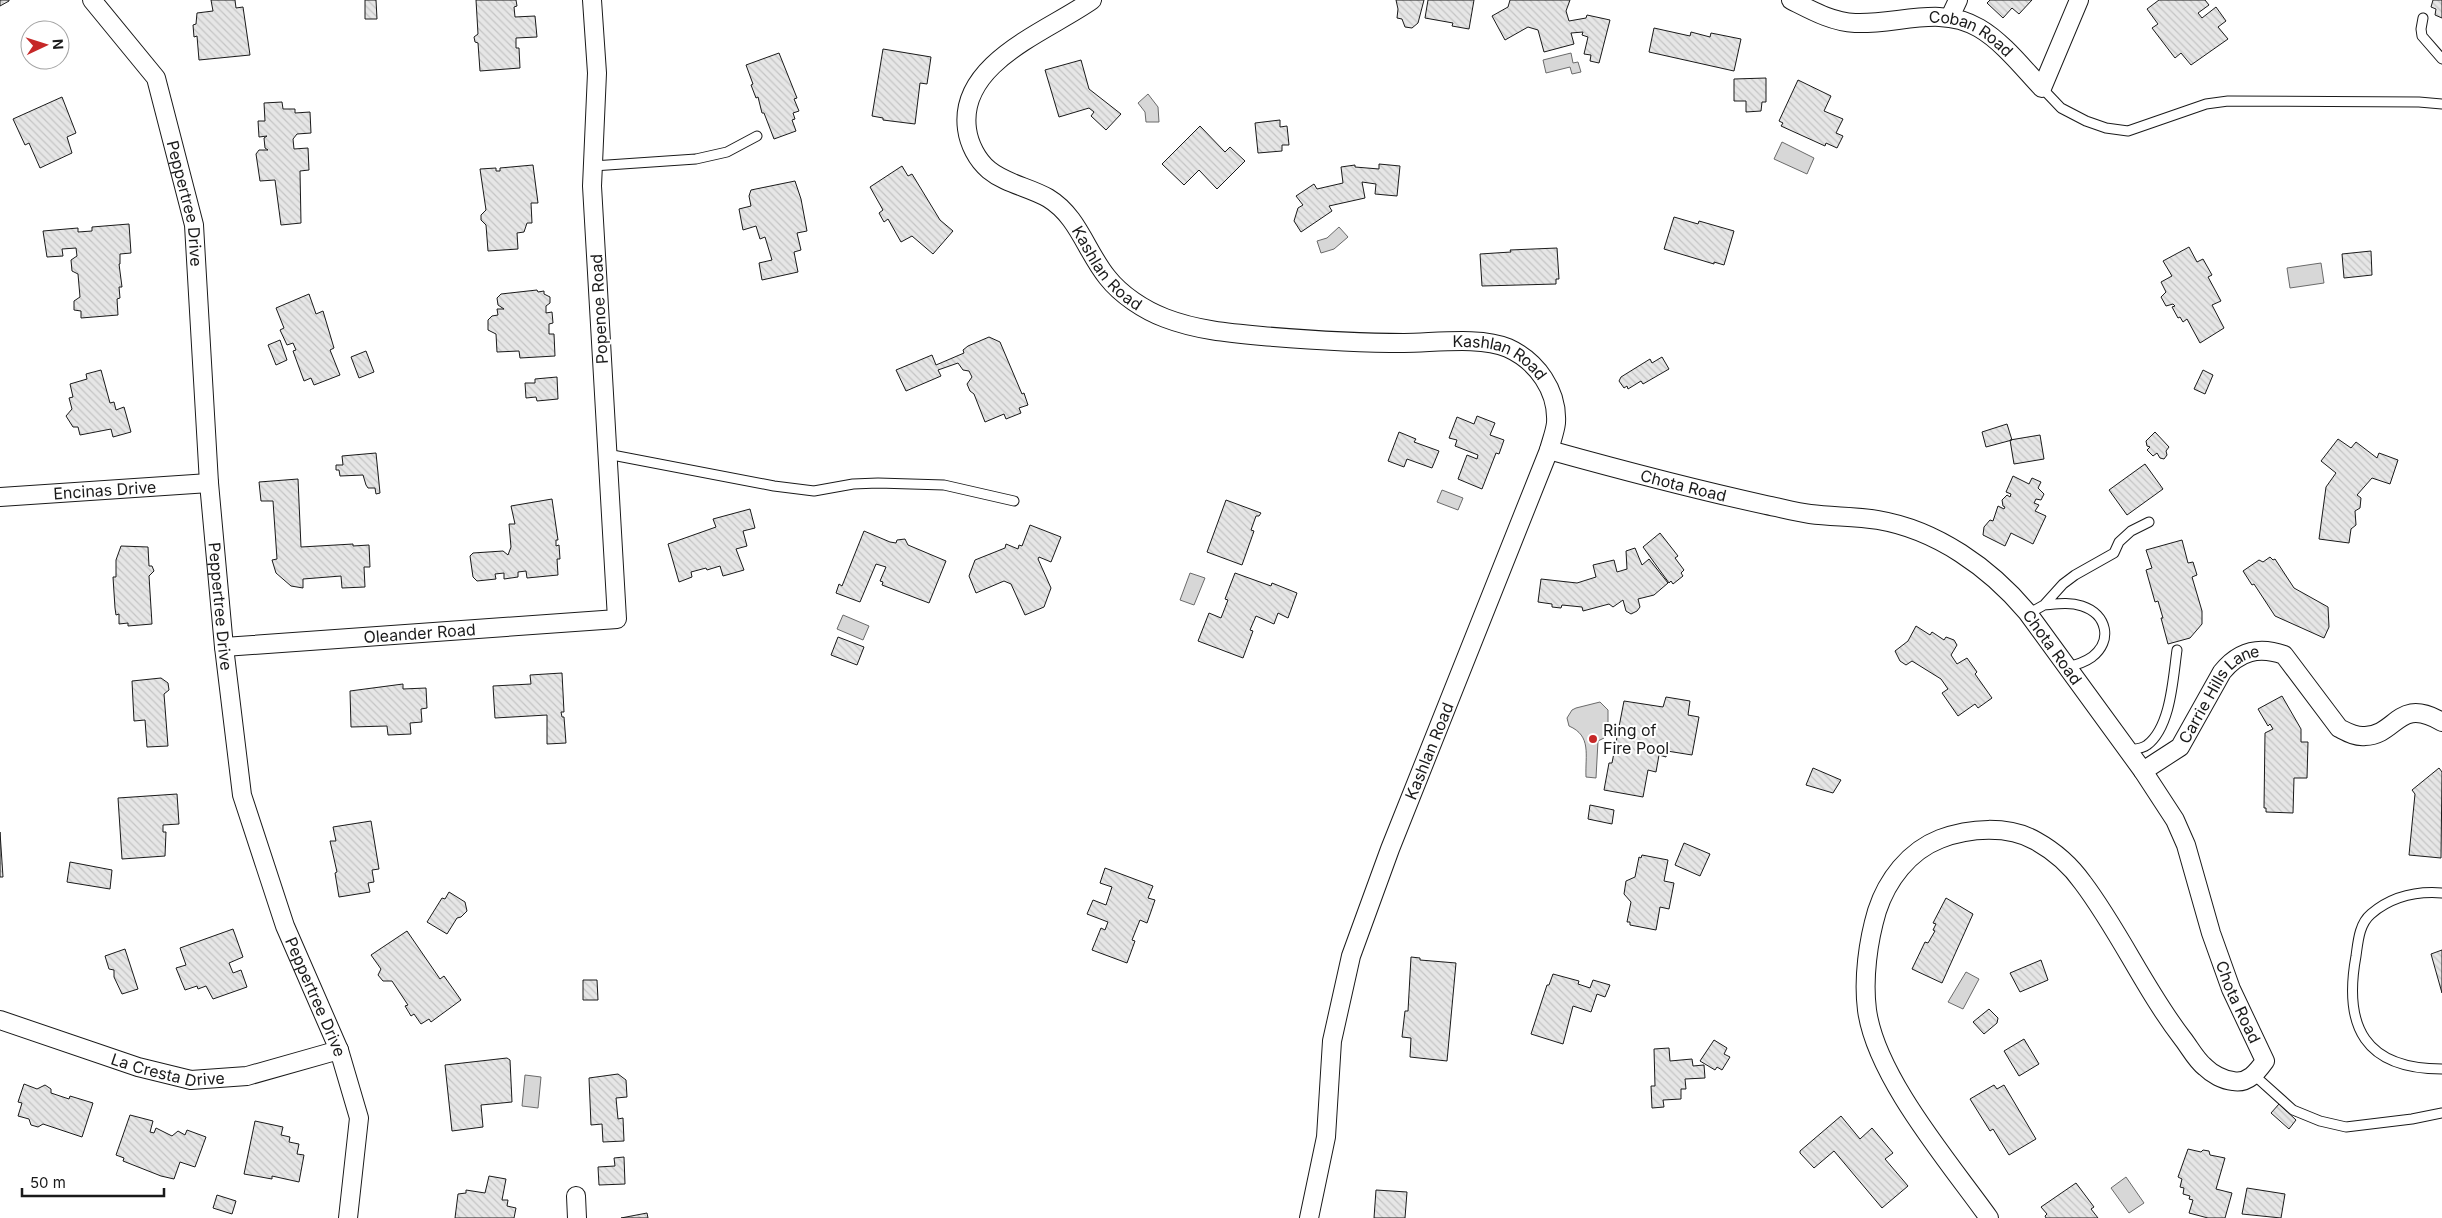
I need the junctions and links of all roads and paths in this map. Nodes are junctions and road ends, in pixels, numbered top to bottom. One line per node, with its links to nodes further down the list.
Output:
1 (92, 0): 16 (street, Peppertree Drive)
2 (592, 0): 13 (street, Popenoe Road)
3 (1092, 0): 14 (street, Kashlan Road)
4 (1791, 0): 7 (street, Coban Road)
5 (1958, 0): 7 (street)
6 (2079, 0): 10 (street)
7 (1950, 17): 10 (street, Coban Road)
8 (2423, 18): 9 (lane)
9 (2442, 59)
10 (2042, 88): 11 (lane)
11 (2442, 104)
12 (757, 136): 13 (lane)
13 (593, 166): 15 (street, Popenoe Road)
14 (1548, 450): 21 (street, Chota Road); 38 (street, Kashlan Road)
15 (607, 454): 18 (lane); 22 (street, Popenoe Road)
16 (209, 483): 17 (street, Encinas Drive); 23 (street, Peppertree Drive)
17 (0, 497)
18 (1014, 500)
19 (2149, 522): 20 (lane)
20 (2044, 604): 21 (lane); 25 (lane)
21 (2028, 614): 25 (street, Chota Road)
22 (617, 619): 23 (street, Oleander Road)
23 (224, 647): 31 (street, Peppertree Drive)
24 (2177, 650): 27 (lane)
25 (2067, 667): 27 (street, Chota Road)
26 (2442, 722): 28 (street, Carrie Hills Lane)
27 (2128, 750): 28 (street, Chota Road)
28 (2144, 771): 33 (street, Chota Road)
29 (2442, 893): 32 (lane)
30 (0, 1020): 31 (street, La Cresta Drive)
31 (339, 1050): 36 (street, Peppertree Drive)
32 (2442, 1069)
33 (2254, 1075): 34 (lane); 39 (street)
34 (2442, 1113)
35 (576, 1196): 37 (street)
36 (348, 1218)
37 (577, 1218)
38 (1309, 1218)
39 (1989, 1218)

